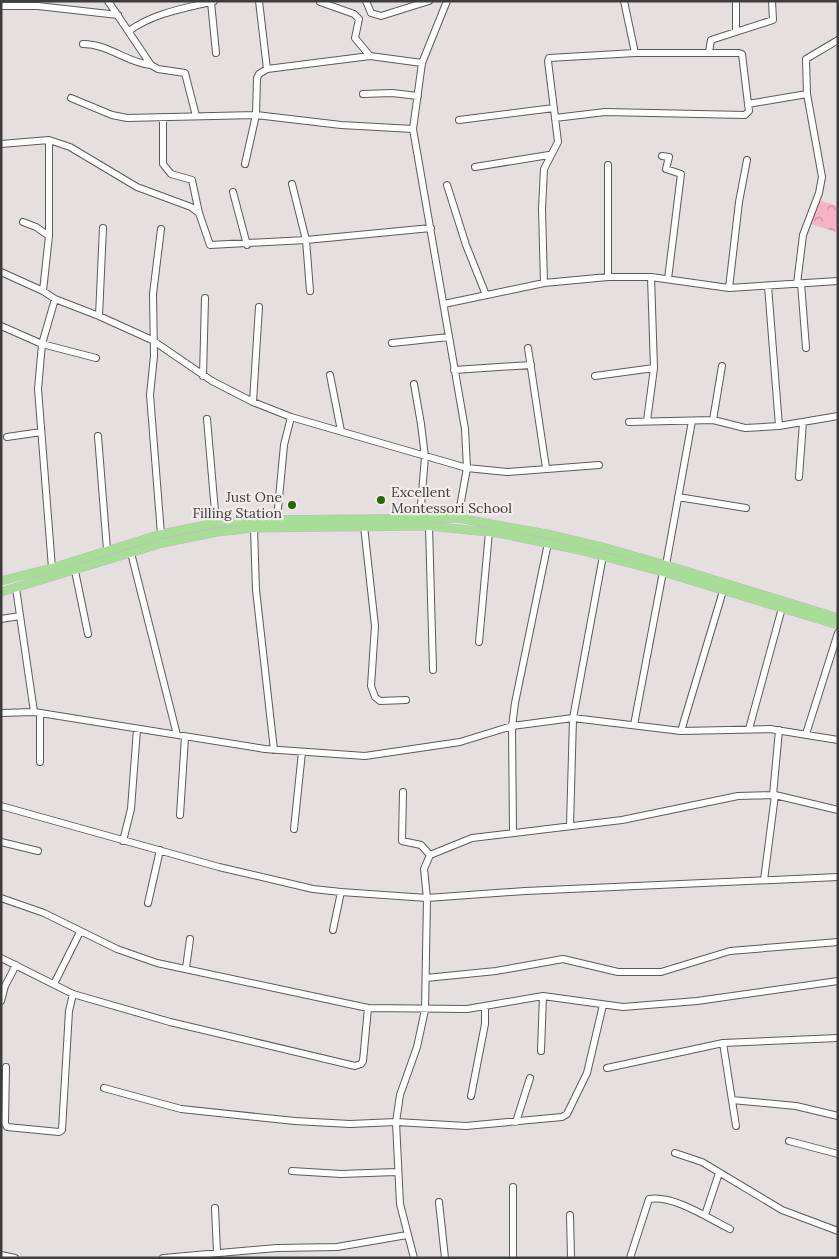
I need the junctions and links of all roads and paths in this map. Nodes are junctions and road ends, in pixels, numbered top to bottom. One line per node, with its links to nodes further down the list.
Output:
1 (108, 1): 13 (street)
2 (259, 1): 24 (street)
3 (366, 1): 11 (street)
4 (429, 1): 11 (street)
5 (447, 1): 22 (street)
6 (624, 1): 18 (street)
7 (736, 1): 15 (street)
8 (772, 1): 15 (street)
9 (213, 2): 14 (street); 20 (street)
10 (320, 2): 21 (street)
11 (408, 4)
12 (1, 6): 13 (street)
13 (118, 15): 14 (street)
14 (129, 31): 23 (street)
15 (736, 31): 19 (street)
16 (838, 40): 26 (street)
17 (83, 44): 23 (street)
18 (635, 52): 19 (street); 30 (street)
19 (709, 52): 29 (street)
20 (216, 53)
21 (370, 56): 22 (street); 24 (street)
22 (422, 63): 27 (street)
23 (152, 65): 32 (street)
24 (268, 69): 31 (street)
25 (363, 94): 27 (street)
26 (807, 94): 29 (street); 62 (street)
27 (418, 96): 36 (street)
28 (71, 98): 33 (street)
29 (748, 104): 34 (street)
30 (554, 108): 34 (street); 35 (street)
31 (256, 114): 32 (street); 36 (street); 42 (street)
32 (196, 116): 33 (street)
33 (163, 117): 48 (street)
34 (555, 118): 39 (street)
35 (459, 120)
36 (413, 129): 51 (street)
37 (49, 140): 38 (street); 48 (street); 53 (street)
38 (1, 144)
39 (550, 155): 44 (street); 61 (street)
40 (662, 156): 59 (street)
41 (747, 160): 64 (street)
42 (245, 164)
43 (608, 165): 57 (street)
44 (475, 167)
45 (292, 184): 54 (street)
46 (447, 185): 67 (street)
47 (233, 192): 55 (street)
48 (199, 213): 55 (street)
49 (23, 222): 53 (street)
50 (103, 228): 72 (street)
51 (431, 228): 54 (street); 70 (street)
52 (161, 229): 75 (street)
53 (49, 236): 65 (street)
54 (306, 240): 55 (street); 66 (street)
55 (248, 244)
56 (1, 272): 65 (street)
57 (608, 277): 58 (street); 61 (street)
58 (651, 277): 59 (street); 83 (street)
59 (668, 279): 64 (street)
60 (838, 281): 62 (street)
61 (544, 283): 67 (street)
62 (799, 283): 63 (street); 79 (street)
63 (768, 286): 64 (street); 98 (street)
64 (728, 288)
65 (43, 291): 69 (street)
66 (310, 291)
67 (486, 295): 70 (street)
68 (205, 298): 86 (street)
69 (55, 299): 72 (street); 77 (street)
70 (444, 304): 74 (street)
71 (259, 307): 89 (street)
72 (99, 316): 75 (street)
73 (1, 326): 77 (street)
74 (449, 337): 76 (street); 84 (street)
75 (152, 340): 86 (street); 118 (street)
76 (392, 343)
77 (42, 344): 80 (street); 99 (street)
78 (528, 348): 81 (street)
79 (806, 348)
80 (96, 358)
81 (531, 364): 84 (street); 106 (street)
82 (722, 366): 94 (street)
83 (654, 368): 87 (street); 95 (street)
84 (454, 370): 105 (street)
85 (330, 375): 100 (street)
86 (204, 376): 89 (street)
87 (595, 376)
88 (414, 384): 103 (street)
89 (253, 402): 91 (street)
90 (838, 416): 97 (street)
91 (292, 417): 100 (street); 112 (street)
92 (207, 419): 113 (street)
93 (692, 420): 94 (street); 95 (street); 108 (street)
94 (713, 420): 98 (street)
95 (647, 421): 96 (street)
96 (629, 422)
97 (803, 422): 98 (street); 107 (street)
98 (778, 426)
99 (41, 432): 102 (street); 123 (street)
100 (340, 432): 103 (street)
101 (98, 436): 120 (street)
102 (7, 437)
103 (425, 457): 105 (street); 110 (street)
104 (599, 465): 106 (street)
105 (467, 468): 106 (street); 111 (street)
106 (546, 468)
107 (799, 477)
108 (678, 497): 109 (street); 124 (street)
109 (746, 508)
110 (420, 517): 111 (main road); 112 (main road)
111 (458, 518): 124 (main road)
112 (277, 519): 113 (main road)
113 (216, 523): 118 (main road)
114 (364, 526): 115 (main road); 116 (main road); 139 (street)
115 (429, 526): 117 (main road); 138 (street)
116 (254, 528): 121 (main road); 153 (street)
117 (489, 532): 119 (main road); 137 (street)
118 (161, 534): 120 (main road)
119 (548, 542): 122 (main road); 144 (street)
120 (106, 550): 123 (main road)
121 (131, 553): 125 (main road); 150 (street)
122 (603, 556): 124 (main road); 142 (street)
123 (52, 568): 126 (main road)
124 (665, 568): 128 (main road); 132 (main road); 143 (street)
125 (75, 571): 127 (main road); 136 (street)
126 (1, 580)
127 (16, 588): 129 (main road); 131 (street)
128 (723, 590): 130 (main road); 147 (street)
129 (1, 592)
130 (782, 608): 134 (main road); 146 (street)
131 (20, 616): 133 (street); 140 (street)
132 (838, 618)
133 (1, 619)
134 (838, 625)
135 (838, 633): 149 (street)
136 (88, 634)
137 (479, 642)
138 (433, 670)
139 (406, 700)
140 (37, 712): 141 (street); 145 (street); 155 (street)
141 (1, 713)
142 (573, 718): 143 (street); 144 (street); 161 (street)
143 (634, 725): 147 (street)
144 (512, 726): 154 (street); 163 (street)
145 (138, 729): 150 (street); 164 (street)
146 (750, 729): 147 (street); 148 (street)
147 (681, 730)
148 (778, 730): 149 (street); 157 (street)
149 (806, 734): 152 (street)
150 (177, 735): 151 (street)
151 (185, 737): 153 (street); 160 (street)
152 (838, 740)
153 (274, 750): 154 (street)
154 (302, 752): 162 (street)
155 (40, 762)
156 (403, 792): 168 (street)
157 (774, 795): 159 (street); 161 (street); 170 (street)
158 (1, 806): 164 (street)
159 (838, 810)
160 (180, 815)
161 (570, 826): 163 (street)
162 (294, 829)
163 (513, 832): 168 (street)
164 (123, 841): 166 (street)
165 (1, 842): 167 (street)
166 (160, 850): 171 (street); 174 (street)
167 (38, 851)
168 (430, 855): 173 (street)
169 (838, 877): 170 (street)
170 (764, 880): 173 (street)
171 (341, 892): 173 (street); 175 (street)
172 (1, 898): 176 (street)
173 (427, 898): 182 (street)
174 (148, 903)
175 (333, 930)
176 (80, 932): 181 (street); 184 (street)
177 (190, 939): 181 (street)
178 (838, 942): 182 (street)
179 (1, 958): 180 (street)
180 (16, 965): 184 (street); 185 (street)
181 (186, 968): 191 (street)
182 (426, 978): 192 (street)
183 (838, 981): 189 (street)
184 (54, 984): 186 (street)
185 (3, 986): 188 (street)
186 (73, 994): 191 (street); 196 (street)
187 (543, 996): 189 (street); 190 (street); 195 (street)
188 (1, 1001)
189 (603, 1005): 204 (street)
190 (485, 1007): 192 (street); 200 (street)
191 (368, 1008): 192 (street)
192 (425, 1010): 203 (street)
193 (838, 1038): 194 (street)
194 (723, 1043): 197 (street); 201 (street)
195 (541, 1051)
196 (6, 1067)
197 (607, 1068)
198 (530, 1078): 204 (street)
199 (104, 1088): 203 (street)
200 (471, 1096)
201 (732, 1100): 202 (street); 205 (street)
202 (838, 1116)
203 (396, 1122): 204 (street); 210 (street)
204 (516, 1122)
205 (736, 1126)
206 (789, 1141): 208 (street)
207 (675, 1153): 211 (street)
208 (838, 1154)
209 (292, 1170): 210 (street)
210 (396, 1172): 219 (street)
211 (719, 1173): 216 (street); 218 (street)
212 (513, 1187): 226 (street)
213 (439, 1202): 225 (street)
214 (215, 1208): 220 (street)
215 (570, 1215): 227 (street)
216 (705, 1215): 217 (street); 228 (street)
217 (730, 1229)
218 (838, 1231)
219 (407, 1235): 220 (street); 224 (street)
220 (218, 1252): 223 (street)
221 (1, 1255): 222 (street)
222 (14, 1258)
223 (163, 1258)
224 (414, 1258)
225 (446, 1258)
226 (512, 1258)
227 (571, 1258)
228 (630, 1258)

